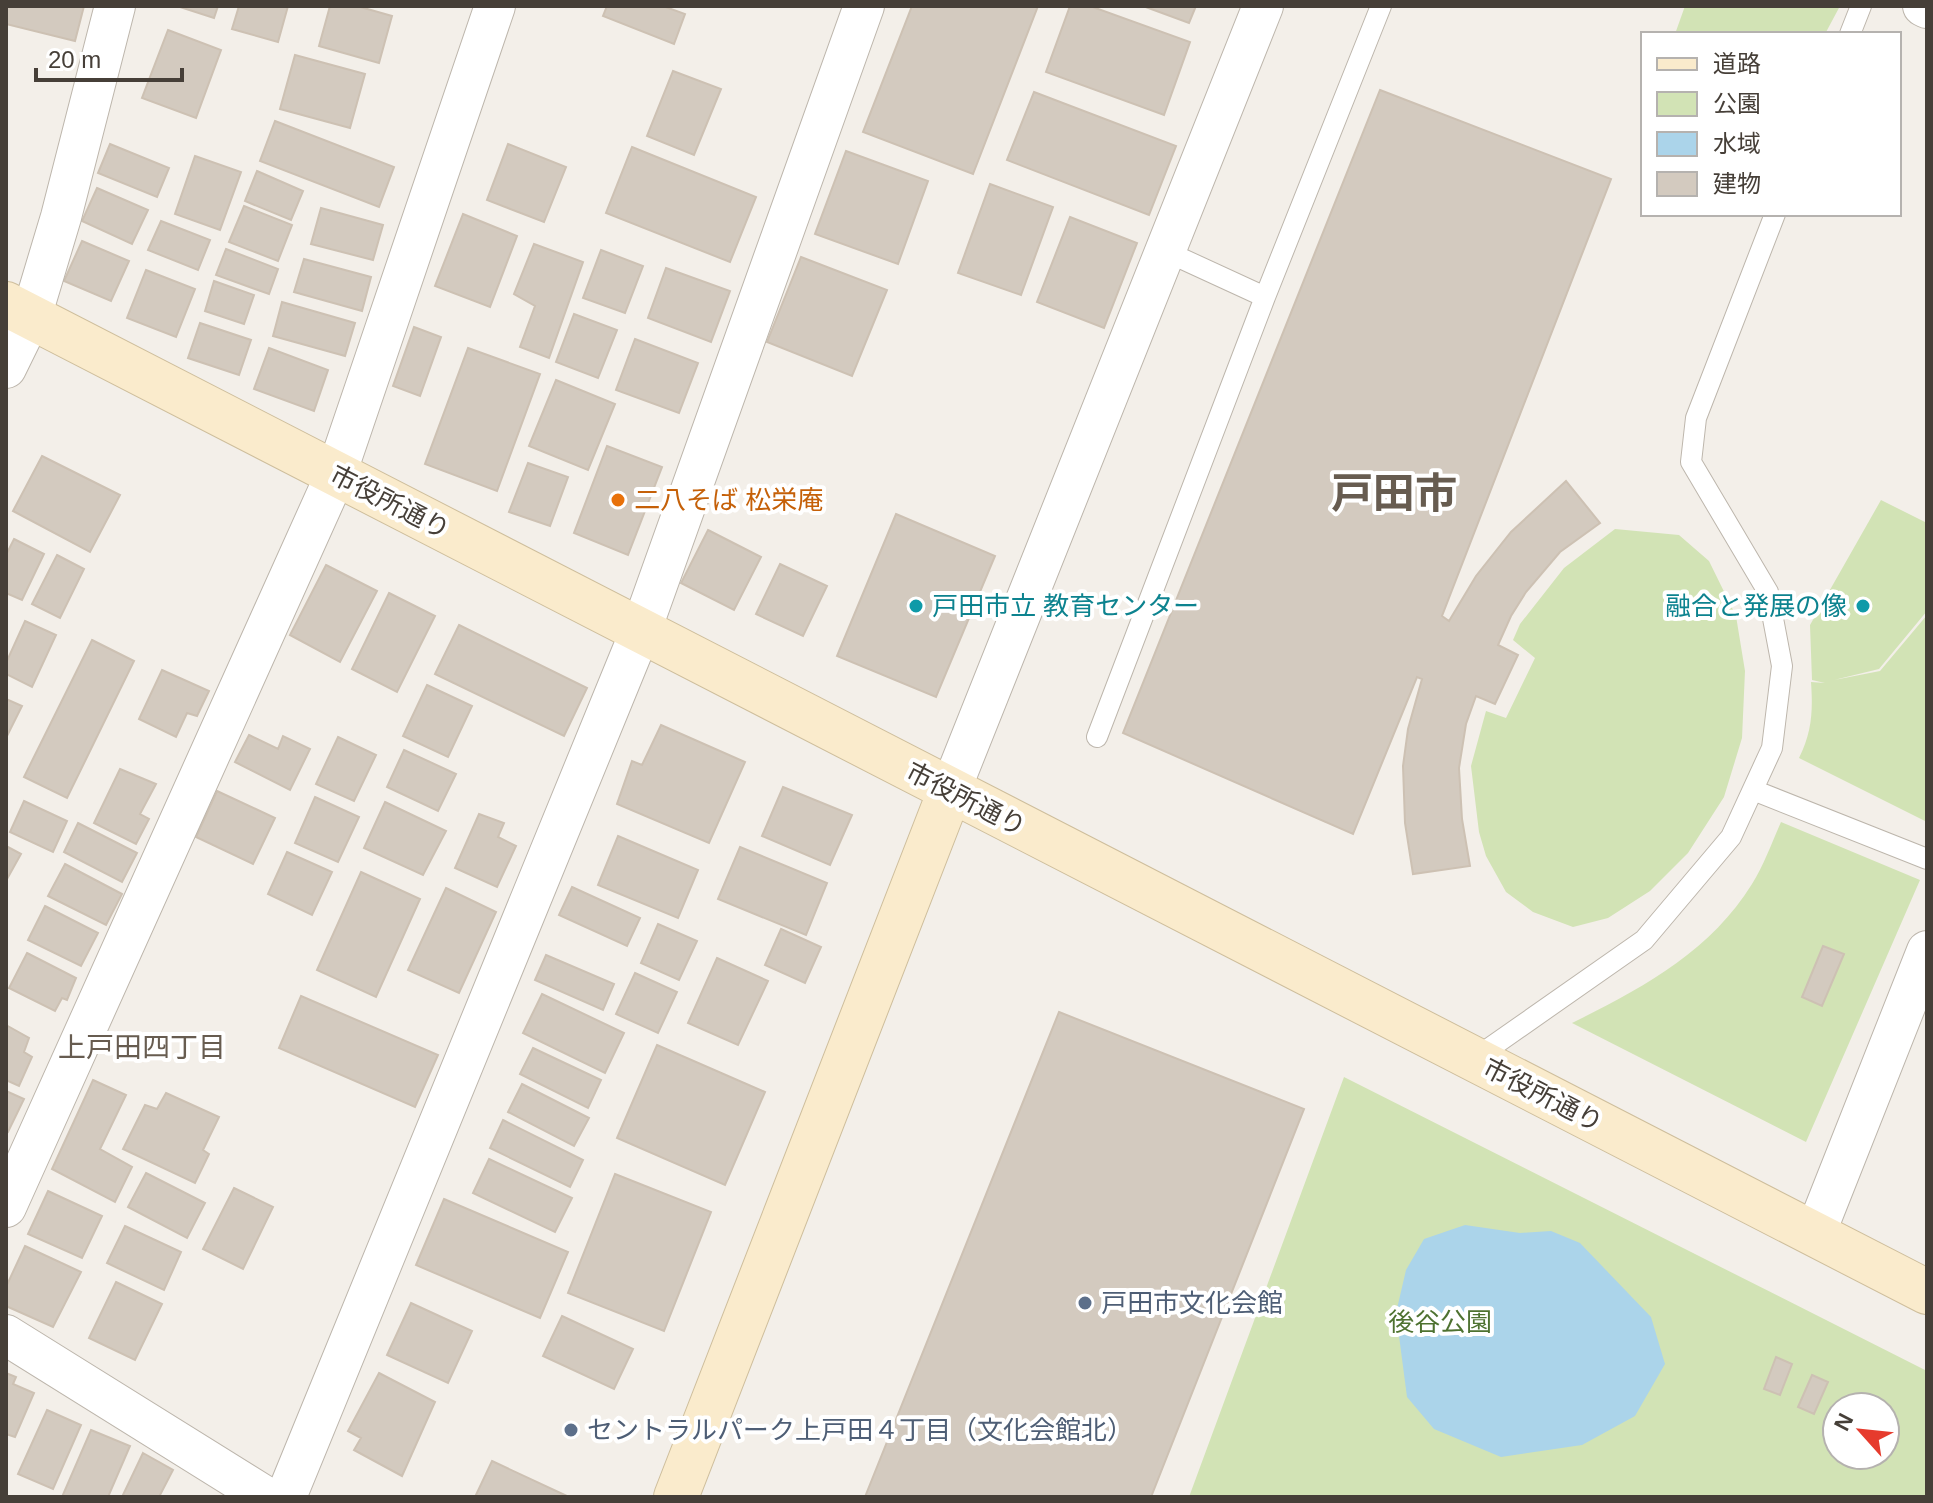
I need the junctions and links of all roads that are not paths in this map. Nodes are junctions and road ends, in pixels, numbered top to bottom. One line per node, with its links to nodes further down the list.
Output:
1 (115, 6): 11 (street)
2 (495, 6): 13 (street)
3 (864, 6): 14 (street)
4 (1263, 6): 9 (street)
5 (1381, 6): 10 (lane)
6 (1861, 6): 7 (lane)
7 (1851, 32)
8 (1774, 216): 16 (lane)
9 (1165, 251): 10 (lane); 17 (street)
10 (1265, 297): 15 (lane)
11 (18, 310): 12 (street); 13 (street, 市役所通り)
12 (6, 368)
13 (336, 474): 14 (street, 市役所通り); 21 (street)
14 (641, 630): 17 (street, 市役所通り); 26 (street)
15 (1097, 737)
16 (1753, 790): 18 (lane); 20 (lane)
17 (950, 791): 20 (street, 市役所通り); 27 (street)
18 (1927, 859)
19 (1927, 951): 22 (street)
20 (1474, 1059): 22 (street, 市役所通り)
21 (6, 1207)
22 (1815, 1234): 23 (street, 市役所通り)
23 (1927, 1292)
24 (6, 1335): 25 (street)
25 (266, 1497)
26 (286, 1497)
27 (676, 1497)

